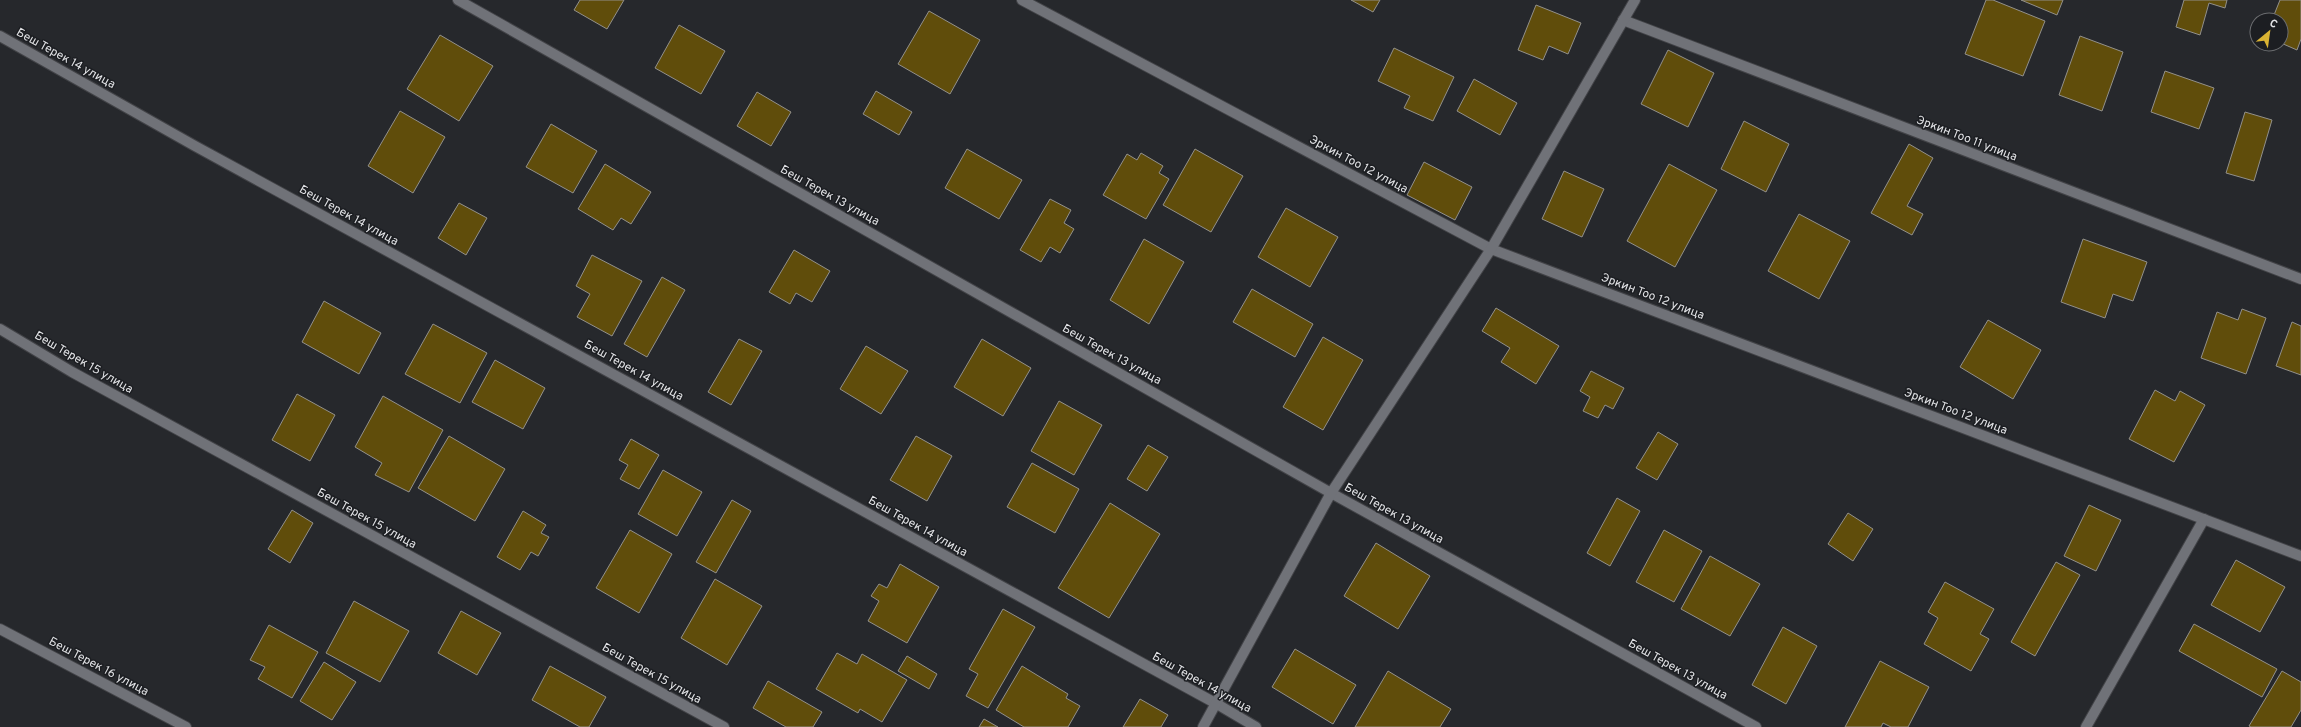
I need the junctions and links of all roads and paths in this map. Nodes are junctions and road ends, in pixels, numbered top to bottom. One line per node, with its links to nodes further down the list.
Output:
1 (458, 0): 9 (street, Беш Терек 13 улица)
2 (1022, 0): 6 (street, Эркин Тоо 12 улица)
3 (1635, 0): 4 (street)
4 (1623, 20): 6 (street); 7 (street, Эркин Тоо 11 улица)
5 (0, 36): 13 (street, Беш Терек 14 улица)
6 (1491, 249): 9 (street); 10 (street, Эркин Тоо 12 улица)
7 (2301, 279)
8 (0, 329): 15 (street, Беш Терек 15 улица)
9 (1332, 493): 13 (street); 18 (street, Беш Терек 13 улица)
10 (2204, 519): 11 (street, Эркин Тоо 12 улица); 19 (street)
11 (2301, 556)
12 (0, 629): 14 (street, Беш Терек 16 улица)
13 (1217, 704): 16 (street); 17 (street, Беш Терек 14 улица)
14 (186, 727)
15 (724, 727)
16 (1203, 727)
17 (1256, 727)
18 (1756, 727)
19 (2086, 727)

